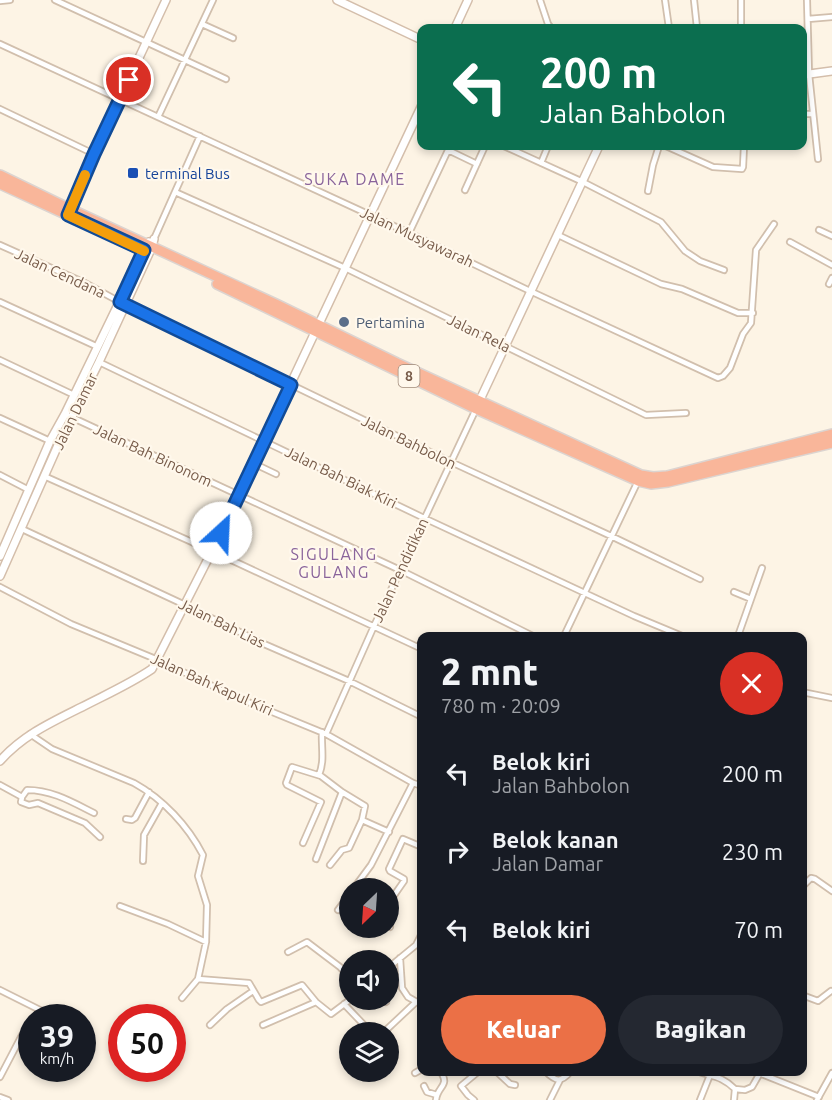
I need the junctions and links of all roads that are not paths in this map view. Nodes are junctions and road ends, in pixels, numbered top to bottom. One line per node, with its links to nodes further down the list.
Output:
1 (10, 0): 12 (street)
2 (55, 0): 24 (street)
3 (166, 0): 24 (street)
4 (213, 0): 16 (street)
5 (337, 0): 13 (street)
6 (468, 0): 17 (street)
7 (540, 0): 18 (street)
8 (665, 0): 19 (street)
9 (694, 0): 20 (street)
10 (741, 0): 21 (street)
11 (807, 0): 15 (street)
12 (0, 1)
13 (352, 3): 22 (street)
14 (832, 17): 15 (street)
15 (808, 19): 26 (street)
16 (202, 24): 23 (street); 27 (street)
17 (457, 24)
18 (548, 24)
19 (668, 24)
20 (697, 24)
21 (741, 24)
22 (417, 37)
23 (233, 38)
24 (147, 42): 27 (street); 32 (street)
25 (0, 44): 32 (street, Jalan Musyawarah)
26 (807, 47)
27 (185, 60): 30 (street); 37 (street)
28 (832, 71): 29 (street)
29 (807, 75)
30 (226, 79)
31 (807, 81): 35 (street)
32 (120, 99): 37 (street, Jalan Musyawarah); 48 (street)
33 (0, 109): 48 (street)
34 (807, 114): 35 (street)
35 (813, 114): 49 (street)
36 (417, 115): 59 (street)
37 (158, 117): 38 (street, Jalan Musyawarah)
38 (200, 136): 57 (street); 59 (street, Jalan Musyawarah)
39 (448, 150): 62 (street)
40 (452, 150): 51 (street)
41 (483, 150): 51 (street)
42 (513, 150): 50 (street)
43 (546, 150): 50 (street)
44 (597, 150): 53 (street, Jalan Pendidikan)
45 (658, 150): 56 (street)
46 (675, 150): 47 (street)
47 (744, 150)
48 (94, 154): 58 (street)
49 (818, 159)
50 (541, 163): 53 (street)
51 (477, 164): 55 (street)
52 (0, 175): 58 (highway, 8)
53 (583, 182): 63 (street, Jalan Pendidikan); 70 (street)
54 (0, 184): 58 (highway, 8)
55 (465, 190)
56 (648, 191)
57 (175, 192): 67 (street); 69 (street, Jalan Rela)
58 (69, 212): 67 (highway, 8)
59 (370, 215): 62 (street, Jalan Musyawarah); 69 (street)
60 (774, 224): 76 (street)
61 (819, 230): 64 (street)
62 (409, 233): 73 (street, Jalan Musyawarah)
63 (558, 236): 73 (street, Jalan Pendidikan); 76 (street)
64 (832, 236)
65 (790, 242): 68 (street)
66 (0, 245): 75 (street, Jalan Cendana)
67 (149, 247): 75 (street, Jalan Damar); 77 (highway, 8)
68 (832, 265)
69 (345, 268): 77 (street); 78 (street, Jalan Rela)
70 (724, 270)
71 (832, 278): 72 (street)
72 (829, 284)
73 (530, 291): 76 (street, Jalan Musyawarah); 78 (street, Jalan Pendidikan)
74 (0, 302): 79 (street)
75 (123, 303): 79 (street, Jalan Damar); 81 (street, Jalan Damar); 83 (street, Jalan Bahbolon)
76 (753, 313)
77 (316, 327): 83 (street); 85 (highway, 8)
78 (505, 345): 85 (street, Jalan Pendidikan); 86 (street, Jalan Rela)
79 (98, 347): 82 (street, Jalan Damar)
80 (0, 360): 84 (street)
81 (99, 362): 82 (street, Jalan Damar); 90 (street, Jalan Bah Biak Kiri)
82 (86, 379): 84 (street, Jalan Damar); 87 (street, Jalan Damar)
83 (291, 385): 90 (street); 93 (street, Jalan Bahbolon)
84 (74, 395): 87 (street, Jalan Damar)
85 (477, 405): 93 (street, Jalan Pendidikan); 98 (highway, 8)
86 (686, 413)
87 (69, 415): 91 (street, Jalan Damar); 97 (street, Jalan Damar); 100 (street, Jalan Bah Binonom)
88 (0, 418): 91 (street)
89 (832, 434): 98 (highway, 8)
90 (264, 440): 94 (street); 101 (street, Jalan Bah Biak Kiri)
91 (50, 441): 99 (street, Jalan Damar)
92 (832, 442): 98 (highway, 8)
93 (451, 462): 101 (street, Jalan Pendidikan); 103 (street, Jalan Bahbolon)
94 (254, 463): 95 (street); 100 (street)
95 (276, 474)
96 (0, 475): 99 (street)
97 (44, 476): 102 (street, Jalan Damar); 105 (street)
98 (639, 478): 103 (street)
99 (29, 490): 104 (street, Jalan Damar)
100 (238, 495): 105 (street); 108 (street, Jalan Bah Binonom)
101 (424, 518): 108 (street, Jalan Pendidikan); 112 (street, Jalan Bah Biak Kiri)
102 (22, 529): 109 (street, Jalan Damar); 115 (street, Jalan Bah Lias)
103 (611, 536): 110 (street, Jalan Bahbolon); 112 (street)
104 (3, 540): 106 (street, Jalan Damar)
105 (212, 551): 115 (street); 116 (street)
106 (0, 556)
107 (762, 568): 114 (street)
108 (400, 570): 116 (street, Jalan Pendidikan); 117 (street, Jalan Bah Binonom)
109 (0, 576)
110 (700, 579)
111 (0, 587): 122 (street, Jalan Bah Kapul Kiri)
112 (585, 592): 118 (street); 119 (street, Jalan Bah Biak Kiri)
113 (734, 592): 114 (street)
114 (751, 599): 120 (street)
115 (185, 605): 122 (street); 123 (street, Jalan Bah Lias)
116 (374, 626): 121 (street); 123 (street, Jalan Pendidikan)
117 (525, 632)
118 (566, 632)
119 (672, 632)
120 (739, 632)
121 (417, 647)
122 (158, 660): 127 (street, Jalan Bah Kapul Kiri); 128 (street)
123 (349, 681): 126 (street, Jalan Bah Lias); 127 (street, Jalan Pendidikan)
124 (807, 693): 125 (street)
125 (832, 698)
126 (417, 715)
127 (324, 733): 130 (street); 131 (street, Jalan Bah Kapul Kiri)
128 (30, 734): 129 (street); 134 (street)
129 (0, 761)
130 (319, 775): 135 (street); 143 (street)
131 (413, 783): 132 (street, Jalan Bah Kapul Kiri); 141 (street)
132 (417, 784)
133 (0, 785): 136 (street)
134 (149, 792): 137 (street); 139 (street)
135 (342, 792): 140 (street); 145 (street)
136 (22, 797): 138 (street); 142 (street)
137 (162, 803): 146 (street); 153 (street)
138 (94, 813)
139 (126, 819)
140 (362, 820): 141 (street); 147 (street)
141 (389, 832): 148 (street)
142 (100, 837)
143 (303, 843)
144 (417, 845): 150 (street)
145 (316, 859)
146 (143, 861)
147 (330, 866)
148 (362, 878)
149 (807, 882): 151 (street)
150 (399, 888)
151 (832, 891)
152 (120, 906): 153 (street)
153 (206, 942): 158 (street)
154 (416, 945): 156 (street)
155 (288, 952): 157 (street)
156 (400, 958): 165 (street)
157 (339, 966)
158 (198, 979): 160 (street); 163 (street)
159 (0, 990): 166 (street)
160 (254, 991): 164 (street); 172 (street)
161 (831, 991): 162 (street)
162 (807, 997)
163 (182, 998)
164 (316, 1002): 168 (street); 173 (street)
165 (417, 1003)
166 (28, 1004)
167 (417, 1006): 171 (street)
168 (339, 1008)
169 (350, 1010): 170 (street)
170 (361, 1022)
171 (396, 1022)
172 (210, 1025)
173 (263, 1025)
174 (18, 1043): 185 (street)
175 (832, 1073): 192 (street)
176 (443, 1076): 191 (street)
177 (473, 1076): 194 (street)
178 (502, 1076): 187 (street)
179 (552, 1076): 186 (street)
180 (567, 1076): 186 (street)
181 (710, 1076): 196 (street)
182 (713, 1076): 189 (street)
183 (758, 1076): 189 (street)
184 (767, 1076): 192 (street)
185 (0, 1077)
186 (560, 1080): 195 (street)
187 (515, 1085)
188 (424, 1086): 191 (street)
189 (735, 1089): 197 (street)
190 (0, 1097): 193 (street)
191 (436, 1097)
192 (818, 1098)
193 (8, 1100)
194 (474, 1100)
195 (550, 1100)
196 (700, 1100)
197 (734, 1100)

